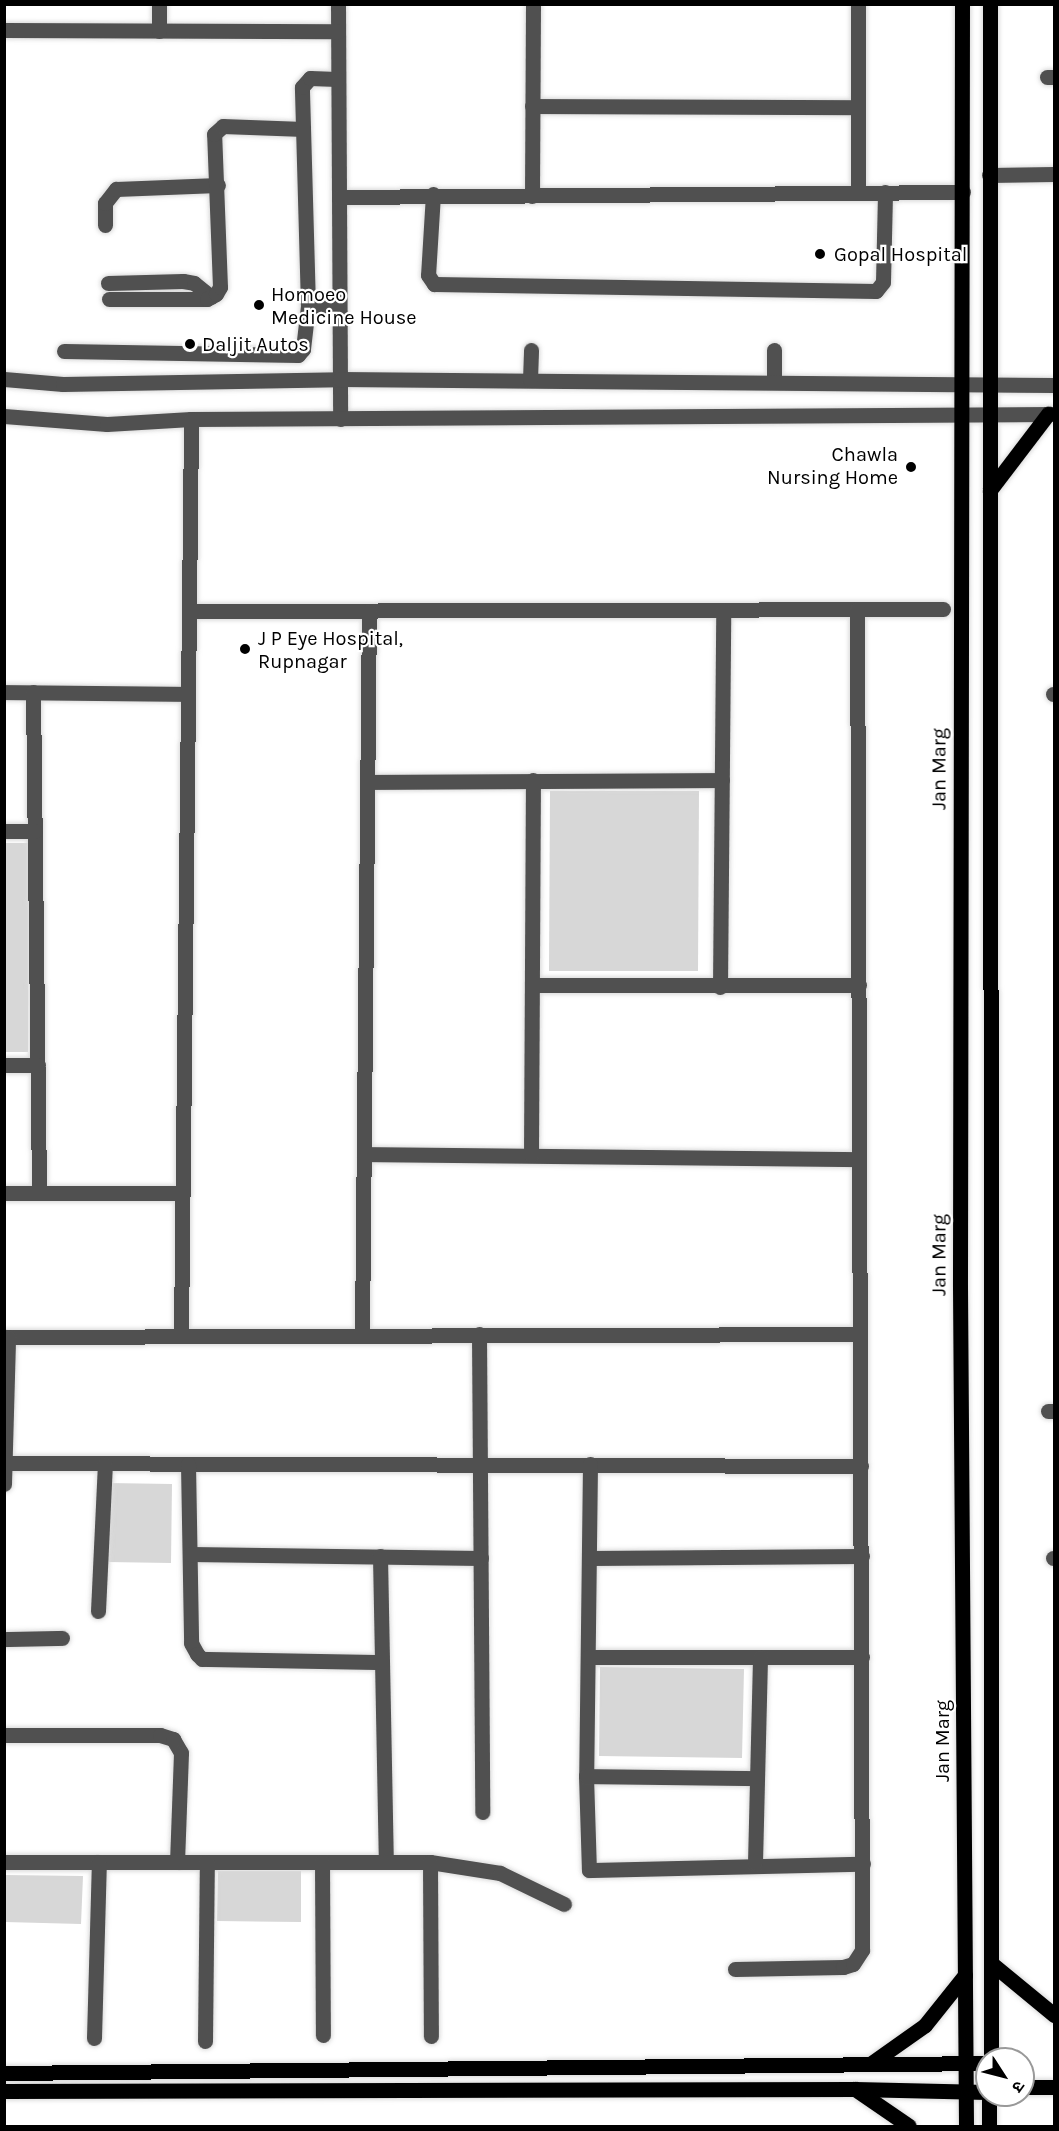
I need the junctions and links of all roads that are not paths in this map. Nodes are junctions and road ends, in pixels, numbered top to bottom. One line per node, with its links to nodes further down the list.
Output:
1 (159, 4): 8 (street)
2 (338, 4): 9 (street)
3 (533, 4): 11 (street)
4 (858, 4): 12 (street)
5 (962, 4): 19 (main road, Jan Marg)
6 (990, 4): 15 (main road)
7 (4, 30): 8 (street)
8 (159, 31): 9 (street)
9 (338, 31): 10 (street)
10 (337, 79): 13 (street); 21 (street)
11 (532, 106): 12 (street); 22 (street)
12 (858, 107): 17 (street)
13 (303, 129): 16 (street); 28 (street)
14 (1054, 174): 15 (street)
15 (989, 175): 37 (main road)
16 (218, 185): 23 (street); 25 (street)
17 (858, 191): 18 (street); 22 (street)
18 (885, 192): 19 (street); 20 (street)
19 (963, 192): 36 (main road, Jan Marg)
20 (433, 194): 21 (street); 22 (street)
21 (339, 196): 27 (street)
22 (532, 196)
23 (105, 225)
24 (108, 284): 25 (street)
25 (211, 297): 26 (street)
26 (109, 299)
27 (339, 305): 28 (street); 32 (street)
28 (308, 306): 31 (street)
29 (531, 350): 34 (street)
30 (774, 350): 35 (street)
31 (64, 351)
32 (340, 378): 33 (street); 34 (street); 44 (street)
33 (4, 380)
34 (530, 380): 35 (street)
35 (774, 381): 36 (street)
36 (963, 382): 37 (street); 39 (main road, Jan Marg)
37 (989, 383): 38 (street); 40 (main road)
38 (1054, 385)
39 (964, 414): 40 (street); 44 (street); 110 (main road, Jan Marg)
40 (989, 414): 41 (street); 45 (main road)
41 (1051, 414): 45 (main road)
42 (4, 416): 43 (street)
43 (191, 418): 44 (street); 50 (street)
44 (340, 419)
45 (990, 490): 108 (main road)
46 (857, 609): 47 (street); 49 (street); 60 (street)
47 (943, 609)
48 (369, 610): 49 (street); 50 (street); 56 (street)
49 (723, 610): 55 (street)
50 (189, 611): 53 (street)
51 (4, 692): 52 (street)
52 (33, 692): 53 (street); 58 (street)
53 (188, 694): 69 (street)
54 (533, 780): 55 (street); 56 (street); 59 (street)
55 (722, 780): 61 (street)
56 (368, 782): 64 (street)
57 (4, 831): 58 (street)
58 (35, 831): 63 (street)
59 (532, 985): 61 (street); 65 (street)
60 (859, 985): 61 (street); 66 (street)
61 (720, 987)
62 (4, 1065): 63 (street)
63 (38, 1065): 68 (street)
64 (364, 1154): 65 (street); 71 (street)
65 (531, 1155): 66 (street)
66 (860, 1159): 73 (street)
67 (4, 1193): 68 (street)
68 (39, 1193): 69 (street)
69 (183, 1193): 70 (street)
70 (182, 1334): 71 (street); 74 (street)
71 (362, 1334): 72 (street)
72 (479, 1334): 73 (street); 79 (street)
73 (860, 1334): 80 (street)
74 (6, 1337): 75 (street)
75 (5, 1463): 76 (street); 81 (street)
76 (105, 1464): 77 (street); 87 (street)
77 (188, 1464): 79 (street); 82 (street)
78 (590, 1464): 79 (street); 80 (street); 86 (street)
79 (480, 1465): 85 (street)
80 (861, 1466): 84 (street)
81 (4, 1484)
82 (190, 1554): 83 (street); 93 (street)
83 (380, 1556): 85 (street); 93 (street)
84 (862, 1556): 86 (street); 91 (street)
85 (481, 1558): 97 (street)
86 (589, 1558): 92 (street)
87 (98, 1611)
88 (62, 1638): 89 (street)
89 (4, 1639)
90 (760, 1657): 91 (street); 92 (street); 96 (street)
91 (862, 1657): 106 (street)
92 (588, 1658): 95 (street)
93 (382, 1662): 102 (street)
94 (4, 1735): 100 (street)
95 (586, 1776): 96 (street); 105 (street)
96 (757, 1778): 105 (street)
97 (482, 1812)
98 (4, 1862): 99 (street)
99 (99, 1862): 100 (street); 114 (street)
100 (177, 1862): 101 (street)
101 (207, 1862): 104 (street); 115 (street)
102 (386, 1862): 103 (street); 104 (street)
103 (430, 1862): 107 (street); 113 (street)
104 (322, 1863): 112 (street)
105 (755, 1863): 106 (street)
106 (863, 1864): 109 (street)
107 (564, 1904)
108 (991, 1963): 111 (main road); 116 (main road)
109 (735, 1969)
110 (965, 1975): 117 (main road, Jan Marg); 119 (main road)
111 (1054, 2015)
112 (323, 2035)
113 (431, 2036)
114 (94, 2038)
115 (205, 2041)
116 (991, 2047)
117 (965, 2063): 118 (main road); 119 (main road); 125 (main road, Jan Marg)
118 (975, 2063)
119 (870, 2064): 120 (main road)
120 (4, 2073)
121 (1035, 2085): 122 (main road)
122 (1054, 2087)
123 (855, 2089): 124 (main road); 125 (main road); 128 (main road)
124 (4, 2091)
125 (966, 2091): 126 (main road); 129 (main road, Jan Marg)
126 (975, 2092)
127 (988, 2107): 130 (main road)
128 (909, 2127)
129 (966, 2127)
130 (989, 2127)

